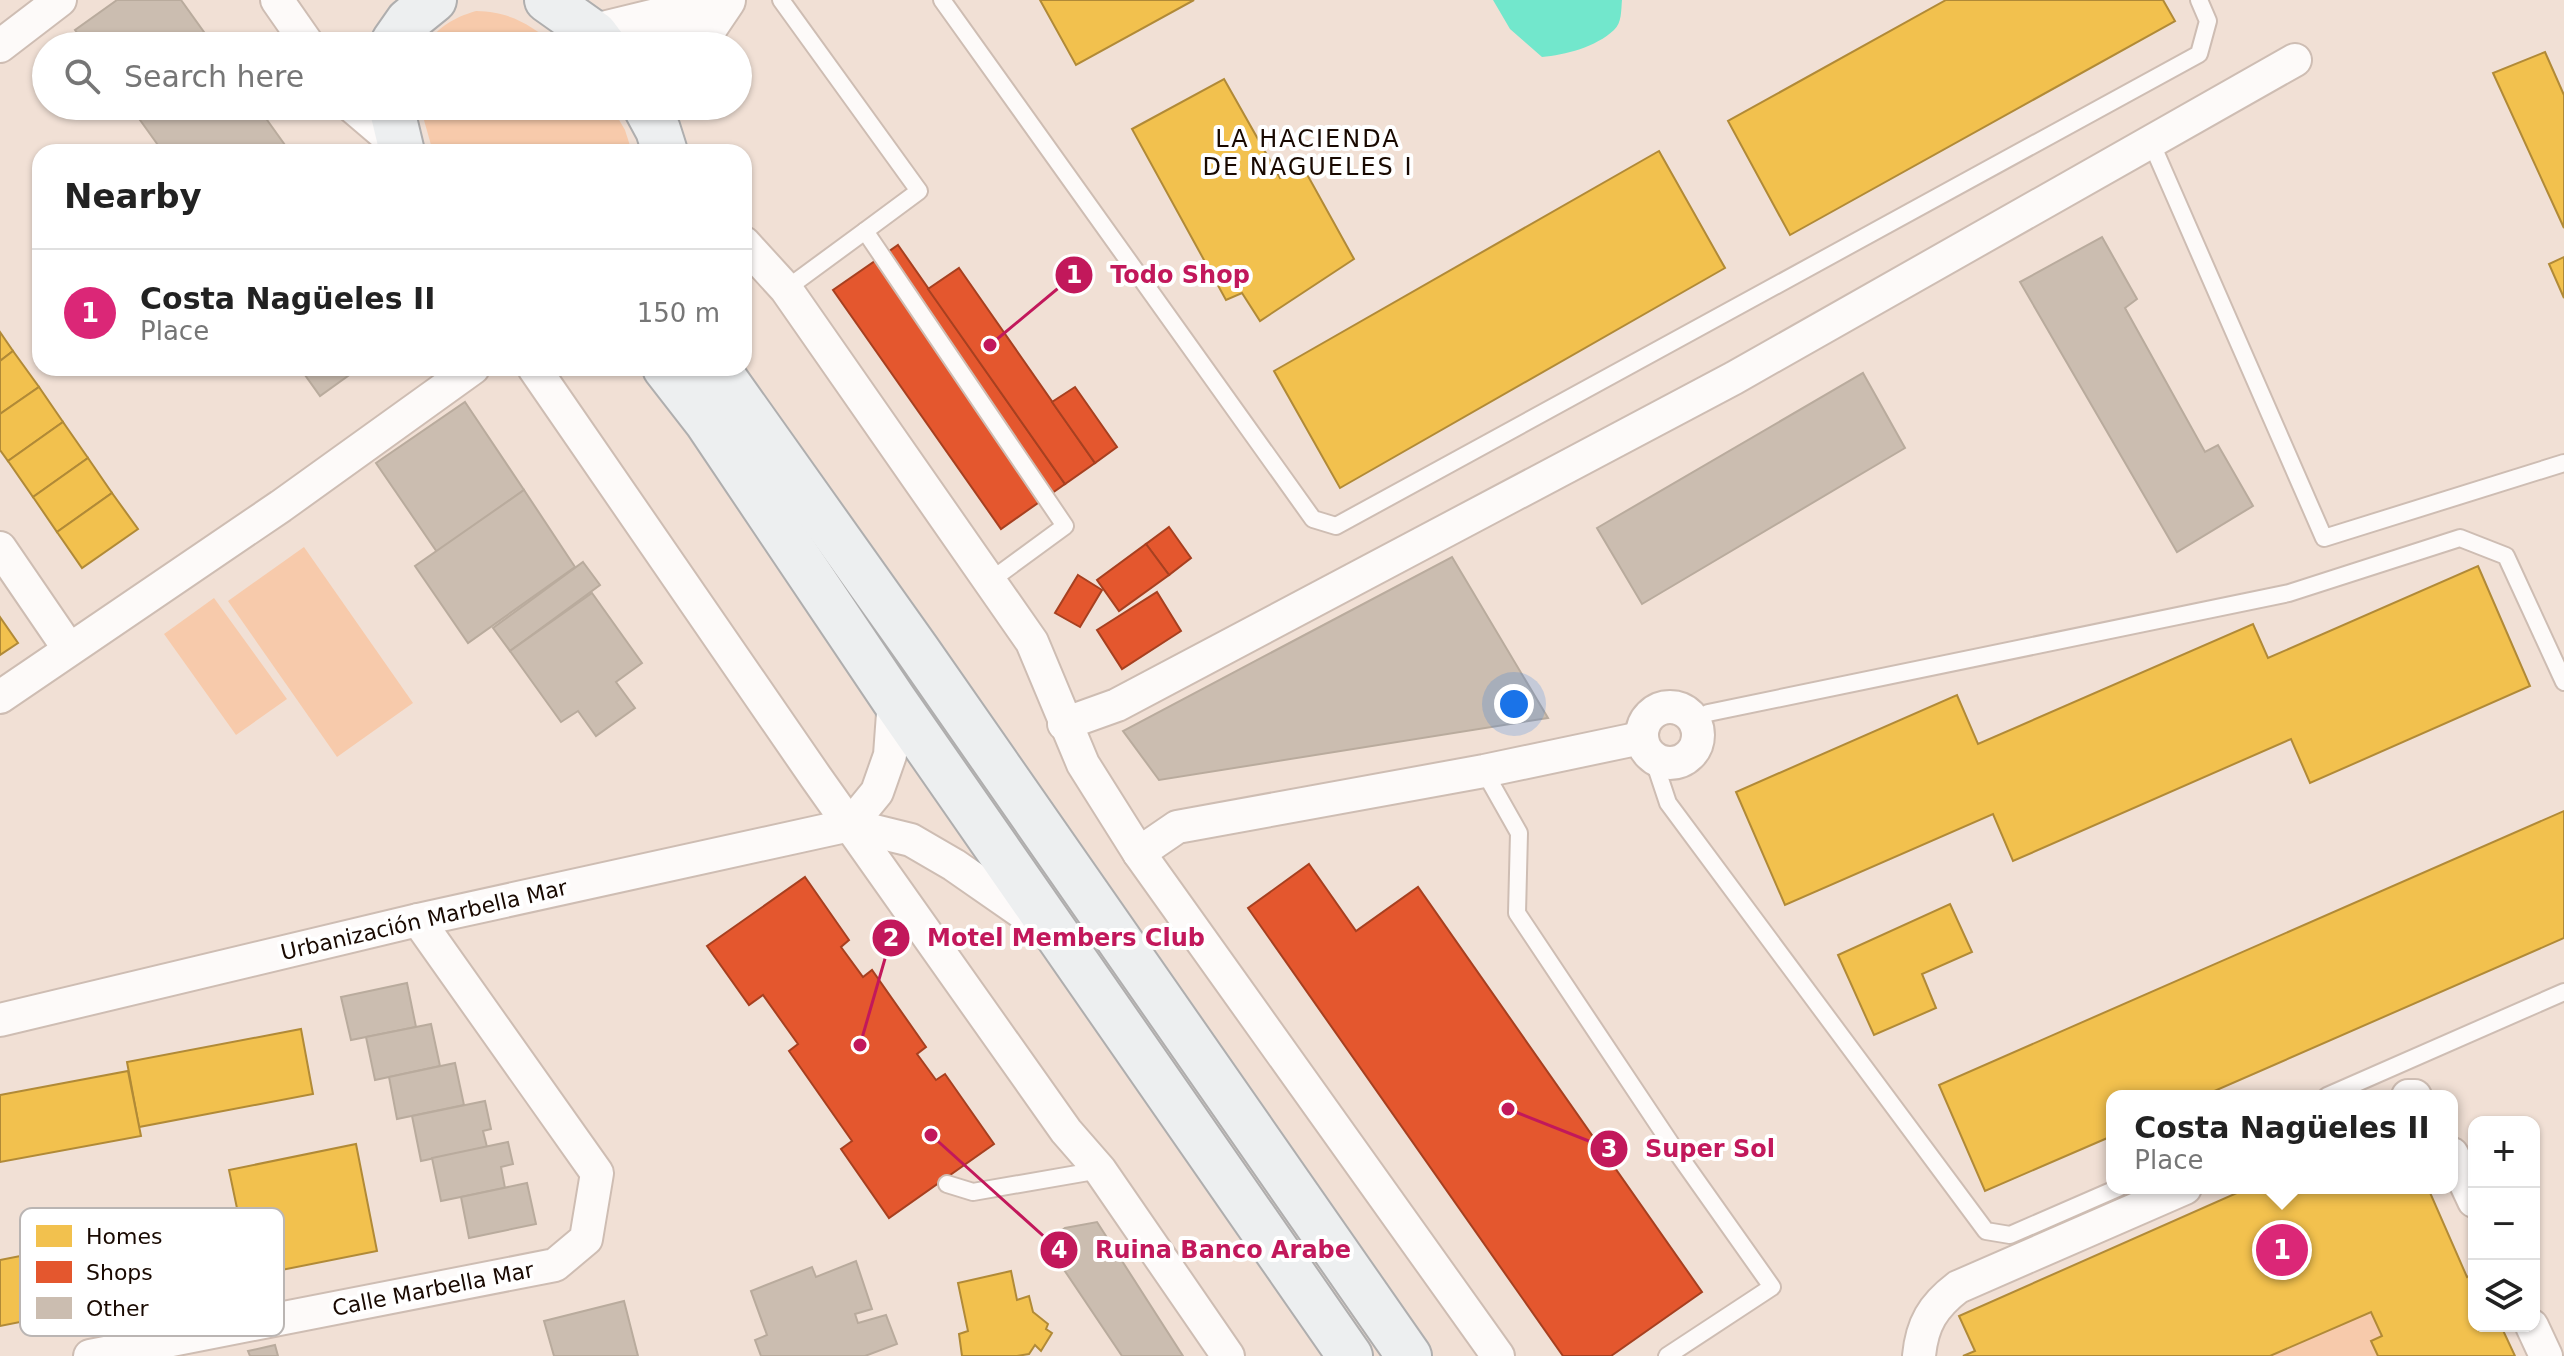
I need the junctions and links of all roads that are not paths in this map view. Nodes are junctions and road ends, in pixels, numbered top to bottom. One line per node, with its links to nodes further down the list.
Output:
1 (60, 0): 15 (street)
2 (277, 0): 11 (street)
3 (434, 0): 10 (main road)
4 (547, 0): 12 (main road)
5 (706, 0): 13 (street)
6 (725, 0): 14 (street)
7 (781, 0): 20 (lane)
8 (942, 0): 9 (lane)
9 (2199, 0)
10 (393, 29)
11 (299, 32)
12 (589, 32)
13 (623, 32)
14 (703, 32)
15 (0, 46)
16 (2295, 60): 19 (street)
17 (374, 120): 18 (street)
18 (397, 135)
19 (2151, 142): 27 (lane); 35 (street)
20 (865, 231): 22 (lane); 29 (lane)
21 (752, 252): 22 (street)
22 (786, 289): 29 (street)
23 (462, 376): 30 (street)
24 (535, 376): 38 (street)
25 (671, 376): 33 (main road)
26 (723, 376): 57 (main road)
27 (2564, 463)
28 (0, 548): 30 (street)
29 (990, 581): 35 (street)
30 (69, 649): 32 (street)
31 (2564, 682): 34 (lane)
32 (0, 697)
33 (894, 700): 38 (street); 41 (main road)
34 (1695, 722): 36 (street); 36 (street)
35 (1064, 724): 39 (street)
36 (1647, 748): 37 (street); 50 (lane)
37 (1484, 771): 39 (street); 59 (lane)
38 (850, 825): 40 (street, Urbanización Marbella Mar); 41 (street, Urbanización Marbella Mar); 46 (street)
39 (1139, 853): 58 (street)
40 (418, 920): 43 (street, Urbanización Marbella Mar); 51 (street, Calle Marbella Mar)
41 (1059, 938): 56 (main road)
42 (2564, 992): 44 (lane)
43 (0, 1020)
44 (2341, 1090)
45 (2458, 1167): 48 (street)
46 (1100, 1170): 47 (lane); 55 (street)
47 (947, 1184)
48 (2468, 1188)
49 (2171, 1194): 50 (street)
50 (2137, 1209): 60 (street)
51 (284, 1318)
52 (2535, 1332): 61 (street)
53 (192, 1336): 54 (street, Calle Marbella Mar)
54 (90, 1356)
55 (1228, 1356)
56 (1350, 1356)
57 (1409, 1356)
58 (1498, 1356)
59 (1667, 1356)
60 (1919, 1356)
61 (2546, 1356)

